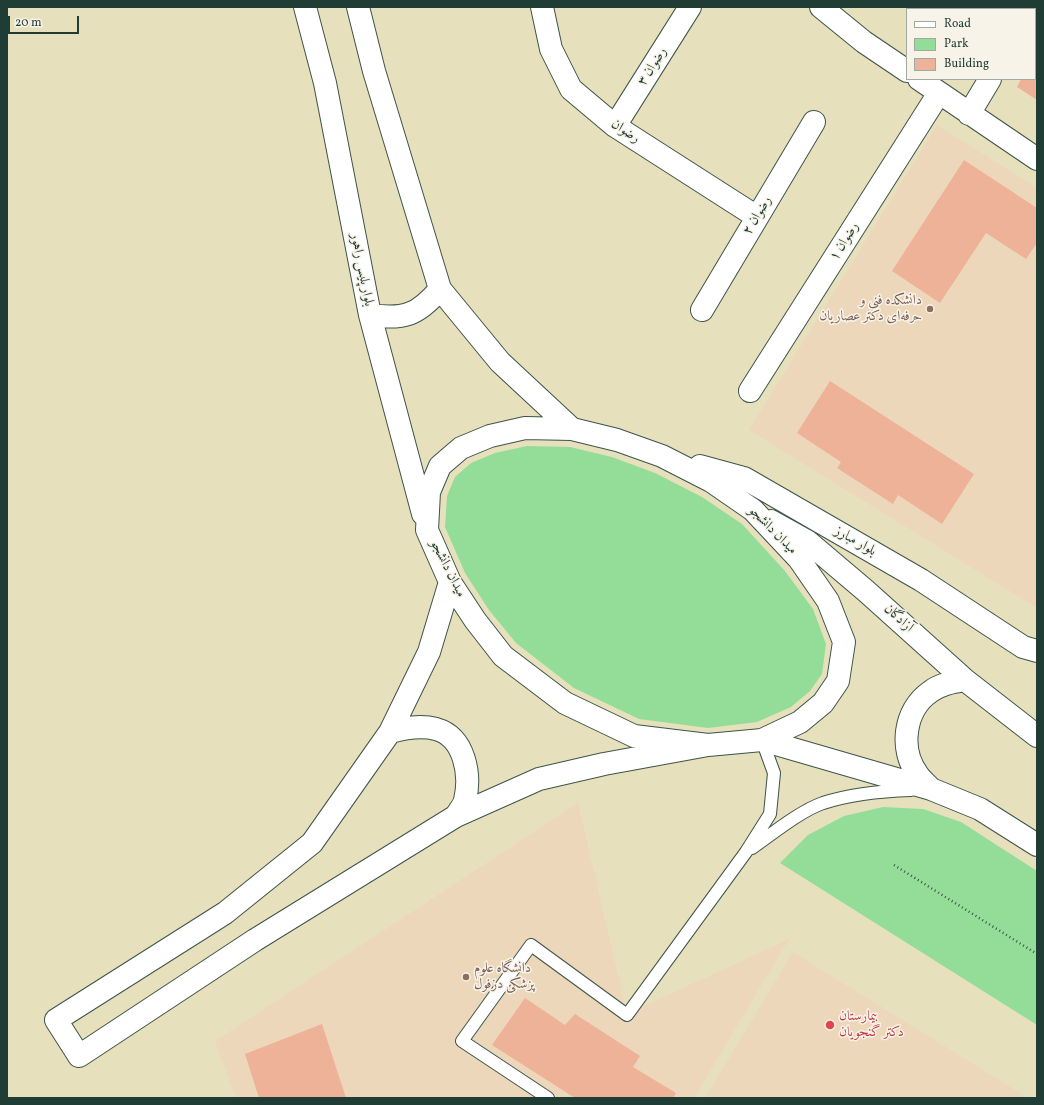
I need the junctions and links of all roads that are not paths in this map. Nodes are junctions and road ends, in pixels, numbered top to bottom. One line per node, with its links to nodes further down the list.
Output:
1 (305, 7): 17 (main road, بلوار پلیس راهور)
2 (358, 7): 15 (main road)
3 (542, 7): 12 (main road, رضوان)
4 (690, 7): 12 (main road, رضوان ۳)
5 (821, 7): 6 (main road)
6 (906, 70)
7 (920, 80): 9 (main road)
8 (989, 80): 10 (main road)
9 (939, 93): 10 (main road); 18 (main road, رضوان ۱)
10 (969, 114): 13 (main road)
11 (814, 122): 14 (main road, رضوان ۲)
12 (615, 126): 14 (main road, رضوان)
13 (1037, 159)
14 (757, 217): 16 (main road, رضوان ۲)
15 (440, 289): 17 (main road); 19 (main road)
16 (702, 310)
17 (370, 315): 22 (main road, بلوار پلیس راهور)
18 (750, 390)
19 (572, 429): 20 (main road, میدان دانشجو); 22 (main road, میدان دانشجو)
20 (662, 456): 21 (main road, میدان دانشجو); 24 (main road, بلوار مبارز)
21 (753, 510): 25 (main road, آزادگان); 28 (main road, میدان دانشجو)
22 (427, 530): 23 (main road, میدان دانشجو)
23 (450, 582): 26 (main road); 29 (main road, میدان دانشجو)
24 (1037, 651)
25 (965, 680): 27 (main road, آزادگان); 30 (main road)
26 (390, 732): 31 (main road); 31 (main road)
27 (1037, 736)
28 (762, 740): 29 (main road, میدان دانشجو); 30 (main road); 33 (lane)
29 (708, 745): 31 (main road)
30 (931, 789): 32 (main road); 33 (lane)
31 (456, 816)
32 (1037, 845)
33 (746, 852): 34 (lane)
34 (548, 1098)

